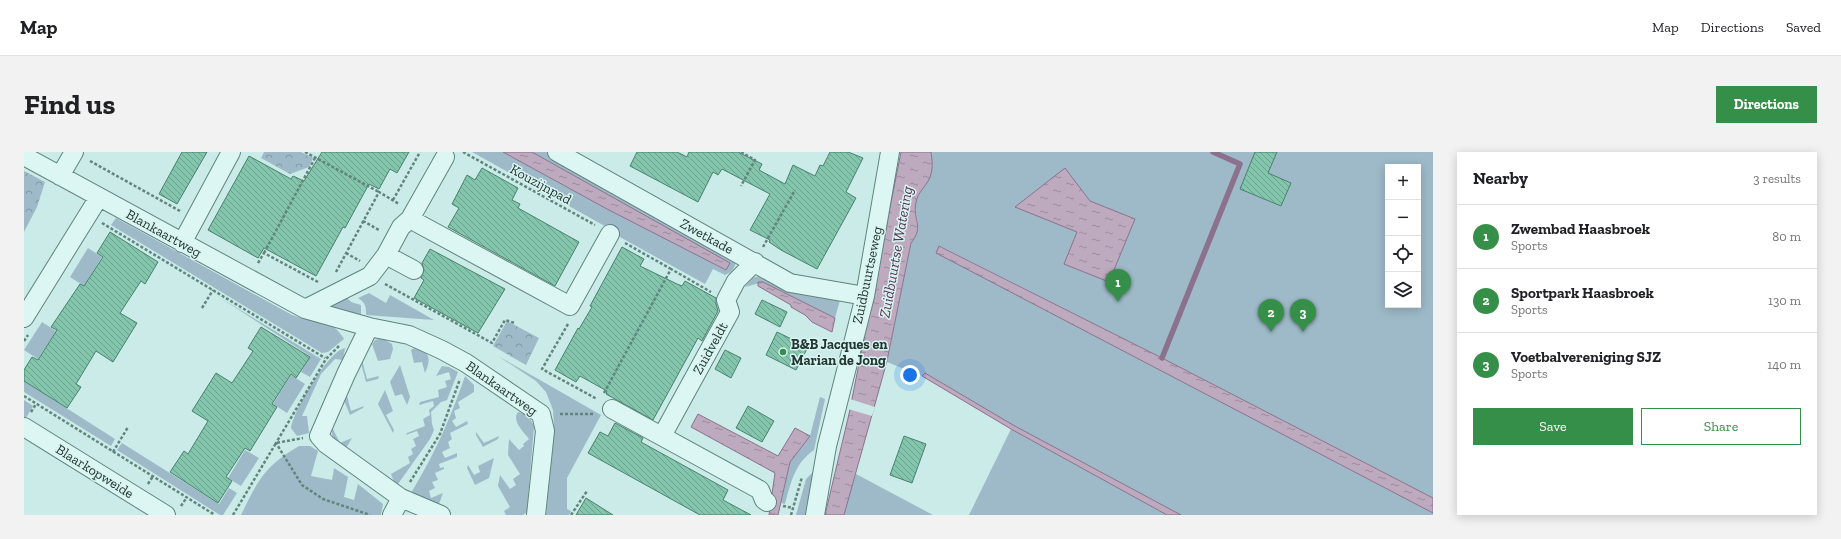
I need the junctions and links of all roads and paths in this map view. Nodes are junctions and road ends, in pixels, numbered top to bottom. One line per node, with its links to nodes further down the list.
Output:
1 (74, 152): 12 (street); 20 (path)
2 (231, 152): 20 (street)
3 (305, 152): 11 (path)
4 (420, 152): 17 (path)
5 (463, 152): 21 (path, Kouzijnpad)
6 (557, 152): 26 (street, Zwetkade)
7 (741, 152): 13 (path)
8 (890, 152): 33 (street, Zuidbuurtseweg)
9 (24, 156): 12 (street, Blankaartweg)
10 (445, 157): 19 (street)
11 (315, 158): 15 (path); 23 (path)
12 (60, 176): 16 (street, Blankaartweg)
13 (741, 186)
14 (795, 190): 26 (path)
15 (379, 192): 17 (path); 31 (path)
16 (98, 198): 18 (street); 22 (street, Blankaartweg)
17 (393, 200): 19 (path)
18 (88, 214): 32 (path); 38 (street)
19 (412, 216): 24 (street); 35 (street)
20 (195, 219): 22 (street)
21 (610, 234): 27 (path, Kouzijnpad); 35 (street)
22 (182, 243): 37 (street, Blankaartweg)
23 (264, 253): 25 (path); 30 (path)
24 (386, 256): 28 (street); 29 (street)
25 (252, 259)
26 (755, 262): 33 (street, Zwetkade); 34 (street, Zuidveldt)
27 (671, 269): 34 (path, Kouzijnpad); 45 (path)
28 (414, 270)
29 (370, 276): 31 (street); 39 (path)
30 (322, 284)
31 (345, 289): 37 (street)
32 (213, 290): 36 (path); 42 (path)
33 (864, 296): 68 (street, Zuidbuurtseweg)
34 (726, 300): 50 (street, Zuidveldt)
35 (570, 306): 45 (path)
36 (202, 308)
37 (305, 309): 40 (street, Blankaartweg)
38 (24, 318)
39 (515, 323)
40 (369, 327): 43 (street, Blankaartweg); 49 (street)
41 (340, 345): 42 (path)
42 (326, 358): 51 (path)
43 (466, 363): 46 (street, Blankaartweg); 55 (path)
44 (24, 396): 52 (path)
45 (606, 405): 46 (path); 50 (street)
46 (541, 414): 65 (street, Blankaartweg)
47 (24, 426): 59 (street, Blaarkopweide)
48 (128, 426): 52 (path)
49 (319, 436): 51 (path); 55 (street)
50 (662, 436): 56 (street)
51 (276, 443): 61 (path); 62 (path)
52 (113, 452): 58 (path)
53 (799, 483): 57 (path)
54 (587, 491): 66 (path)
55 (401, 498): 63 (street); 64 (street)
56 (775, 504): 57 (path)
57 (793, 508): 67 (path)
58 (210, 514): 60 (path)
59 (166, 515)
60 (215, 515)
61 (233, 515)
62 (370, 515)
63 (392, 515)
64 (441, 515)
65 (536, 515)
66 (572, 515)
67 (791, 515)
68 (815, 515)

